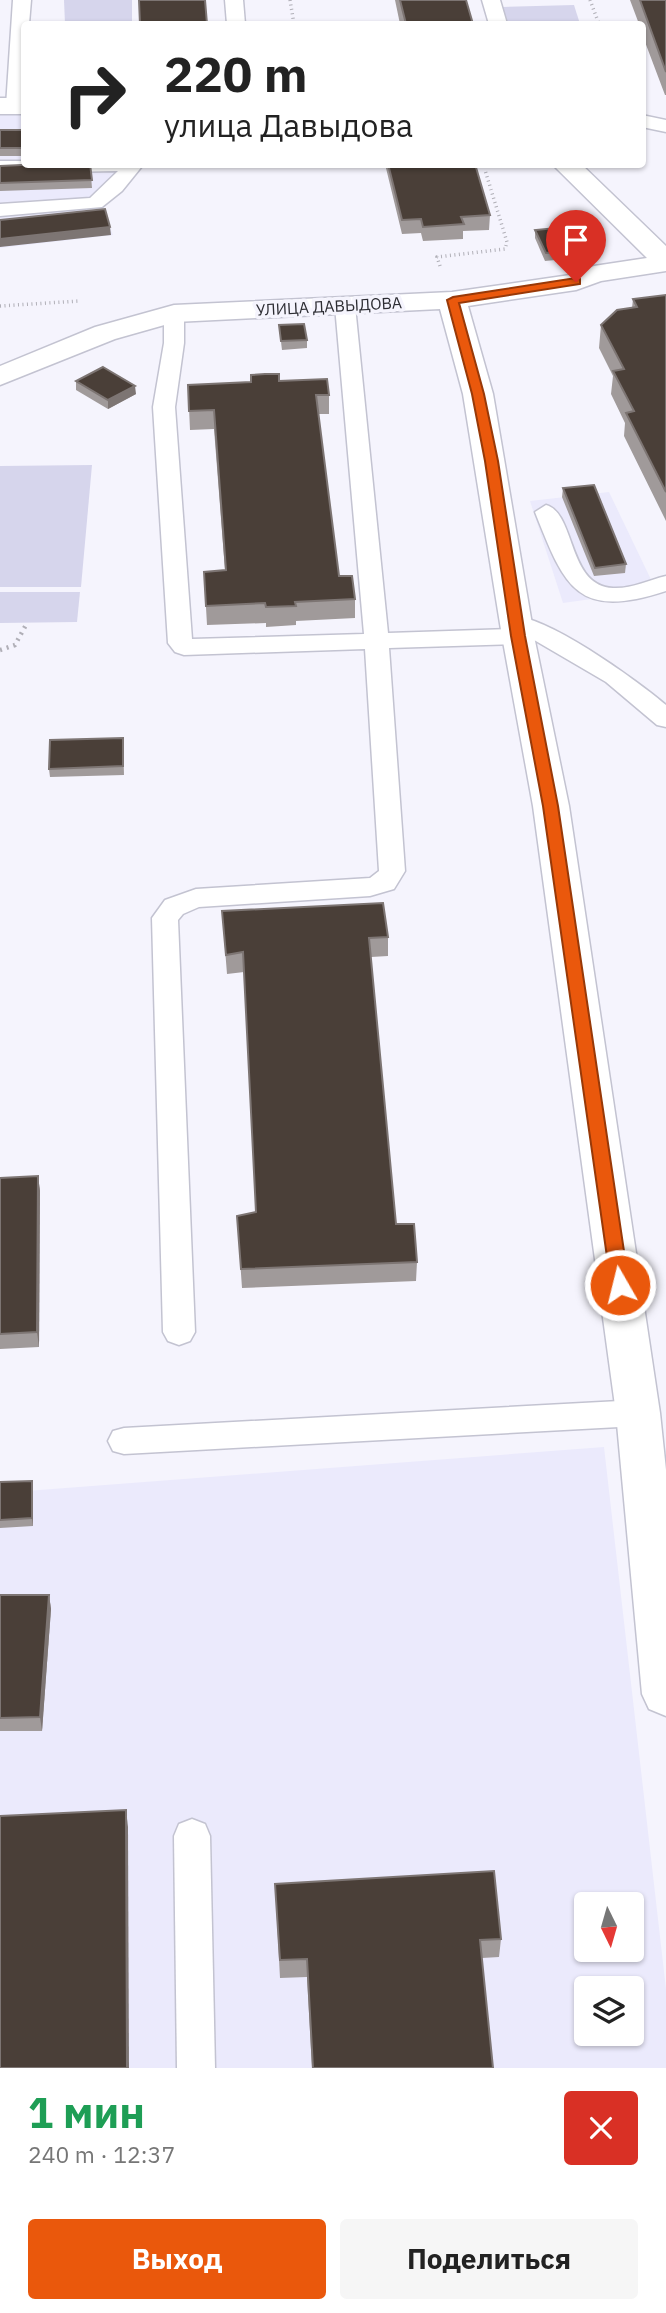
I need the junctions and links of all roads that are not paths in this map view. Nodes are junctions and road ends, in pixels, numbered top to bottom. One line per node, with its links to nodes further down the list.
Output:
1 (22, 0): 6 (lane)
2 (234, 0): 4 (lane)
3 (491, 0): 5 (lane)
4 (236, 21)
5 (497, 21)
6 (13, 106)
7 (646, 122): 8 (lane)
8 (666, 126)
9 (0, 167): 10 (lane)
10 (21, 167)
11 (130, 168): 13 (lane)
12 (569, 168): 14 (street, УЛИЦА ДАВЫДОВА)
13 (0, 210)
14 (666, 262): 15 (street, УЛИЦА ДАВЫДОВА)
15 (453, 300): 16 (street, УЛИЦА ДАВЫДОВА); 21 (street)
16 (345, 306): 17 (street, УЛИЦА ДАВЫДОВА); 22 (lane)
17 (174, 314): 18 (street, УЛИЦА ДАВЫДОВА); 22 (lane)
18 (0, 376)
19 (545, 512): 20 (lane)
20 (666, 583)
21 (518, 629): 22 (lane); 23 (lane); 25 (street)
22 (377, 640): 24 (lane)
23 (666, 719)
24 (179, 1332)
25 (638, 1413): 26 (lane); 27 (street)
26 (124, 1441)
27 (666, 1694)
28 (192, 1836): 29 (lane)
29 (196, 2068)

